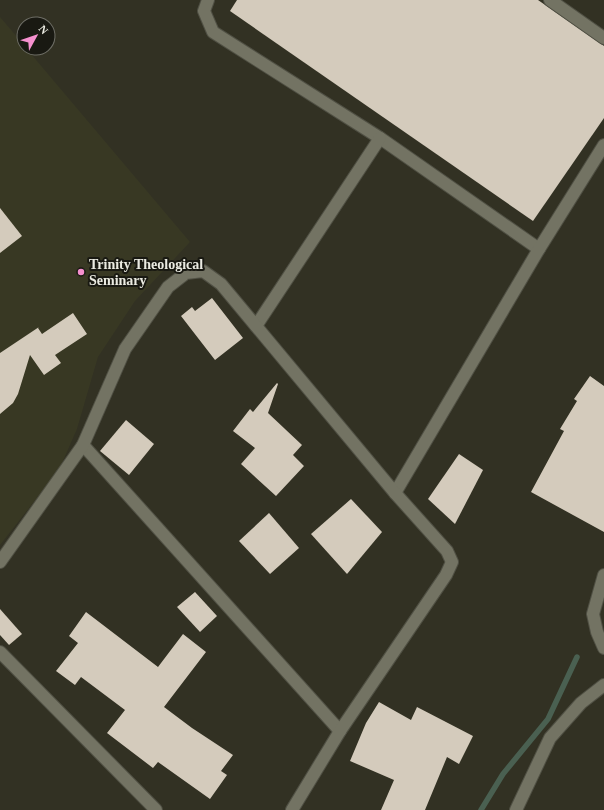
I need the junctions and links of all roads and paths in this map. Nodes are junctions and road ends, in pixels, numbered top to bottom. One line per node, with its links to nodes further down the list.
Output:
1 (208, 0): 4 (street)
2 (550, 0): 3 (street)
3 (604, 38)
4 (380, 138): 6 (street); 7 (street)
5 (604, 145): 6 (street)
6 (539, 249): 9 (street)
7 (256, 326): 8 (street); 9 (street)
8 (83, 445): 10 (street); 15 (street)
9 (395, 492): 15 (street)
10 (0, 562)
11 (604, 575): 12 (street)
12 (604, 648)
13 (0, 652): 16 (street)
14 (604, 685): 18 (street)
15 (340, 731): 17 (street)
16 (156, 810)
17 (292, 810)
18 (516, 810)

